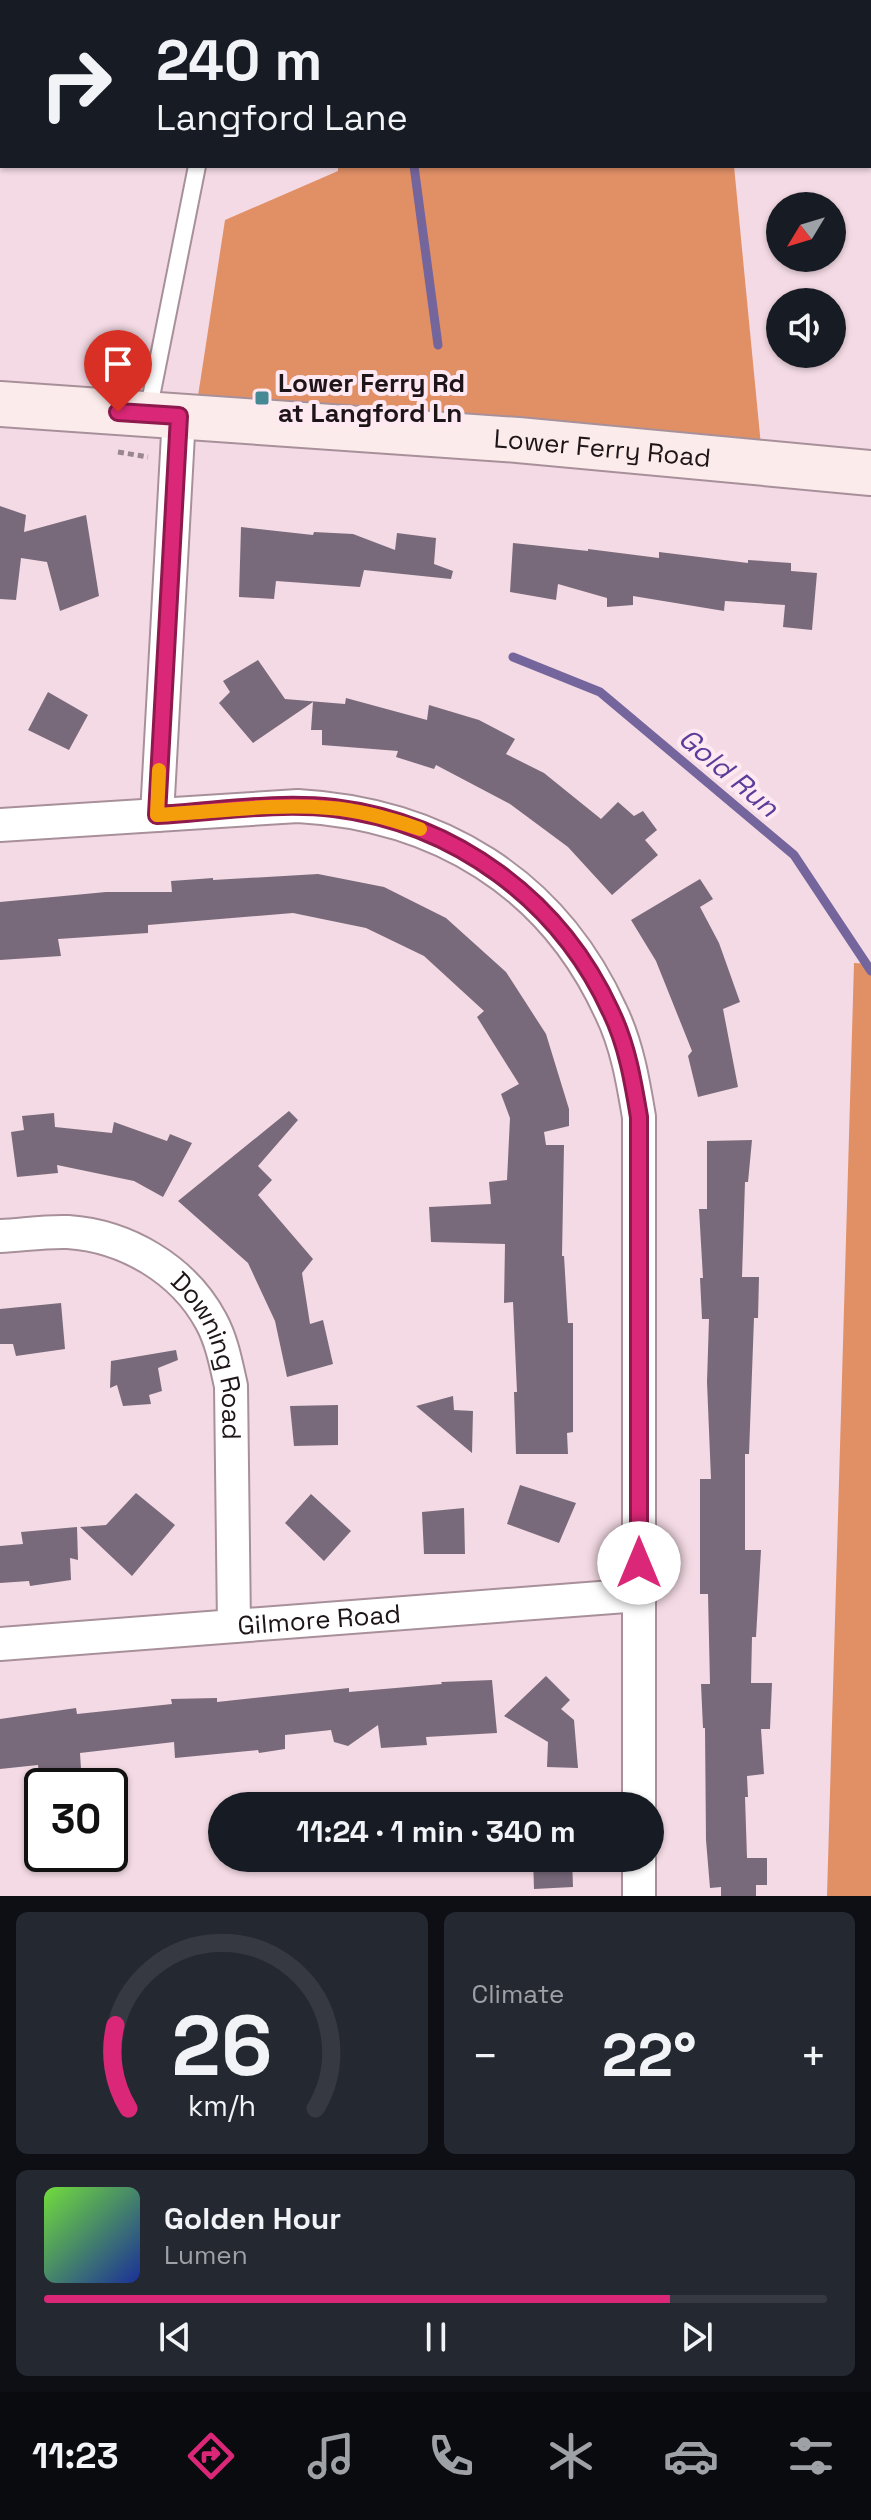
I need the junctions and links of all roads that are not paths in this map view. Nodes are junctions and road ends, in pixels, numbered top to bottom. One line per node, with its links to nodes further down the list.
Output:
1 (197, 168): 3 (lane)
2 (0, 404): 3 (street, Lower Ferry Road)
3 (163, 415): 4 (street, Lower Ferry Road); 5 (street)
4 (871, 473)
5 (157, 815): 6 (street); 8 (street)
6 (0, 825)
7 (0, 1236): 9 (street, Downing Road)
8 (639, 1595): 9 (street, Gilmore Road); 11 (street)
9 (234, 1626): 10 (street, Gilmore Road)
10 (0, 1644)
11 (639, 1792)
12 (639, 1872): 13 (street)
13 (639, 1896)

